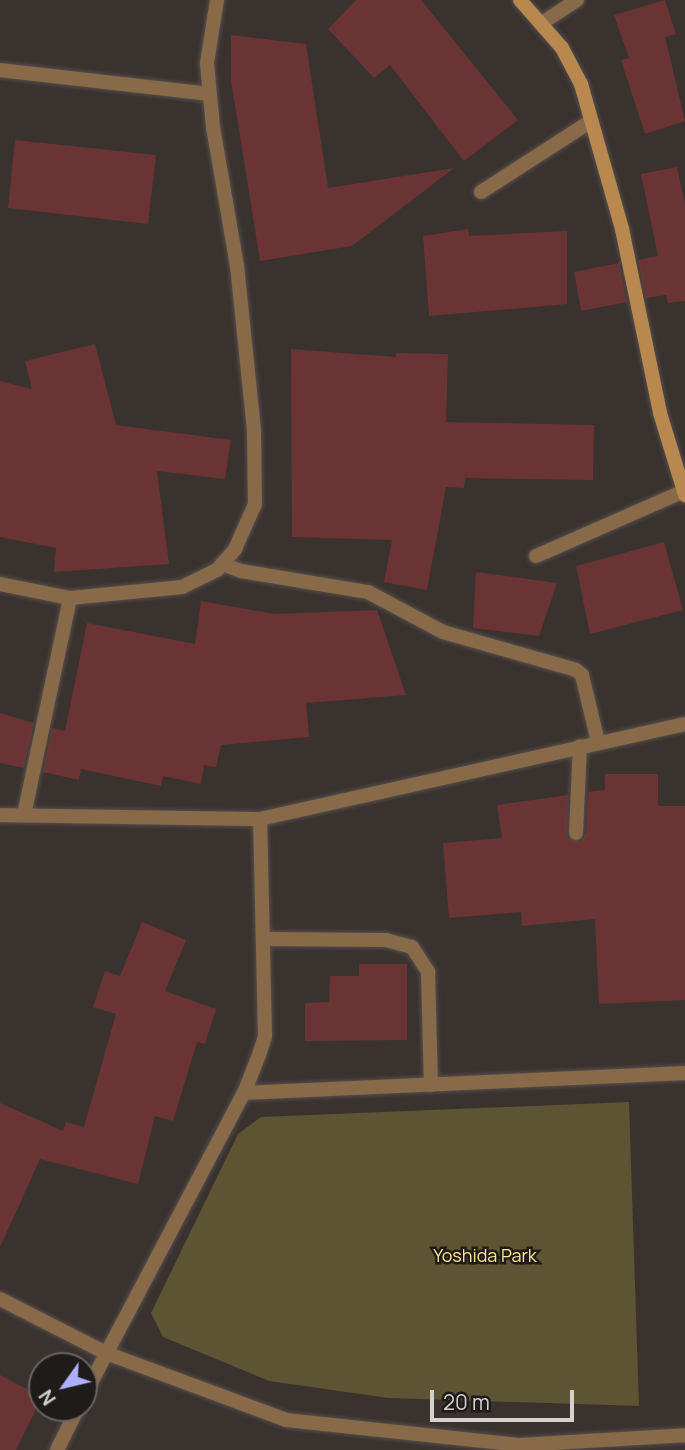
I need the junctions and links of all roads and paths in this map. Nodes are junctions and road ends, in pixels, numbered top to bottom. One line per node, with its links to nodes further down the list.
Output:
1 (217, 0): 6 (street)
2 (520, 0): 4 (street)
3 (577, 0): 4 (street)
4 (542, 23): 7 (street)
5 (0, 70): 6 (street)
6 (210, 94): 11 (street)
7 (591, 121): 8 (street); 9 (street)
8 (481, 192)
9 (684, 493): 10 (street)
10 (536, 556)
11 (222, 564): 13 (street); 15 (street)
12 (0, 584): 13 (street)
13 (70, 598): 18 (street)
14 (685, 724): 15 (street)
15 (597, 742): 16 (street)
16 (580, 746): 19 (street); 20 (street)
17 (0, 815): 18 (street)
18 (24, 815): 19 (street)
19 (260, 819): 21 (street)
20 (576, 833)
21 (264, 939): 23 (street); 24 (street)
22 (685, 1073): 23 (street)
23 (431, 1085): 24 (street)
24 (244, 1093): 26 (street)
25 (0, 1299): 26 (street)
26 (106, 1353): 27 (street); 29 (street)
27 (98, 1369)
28 (71, 1422): 30 (street)
29 (685, 1435)
30 (57, 1450)

